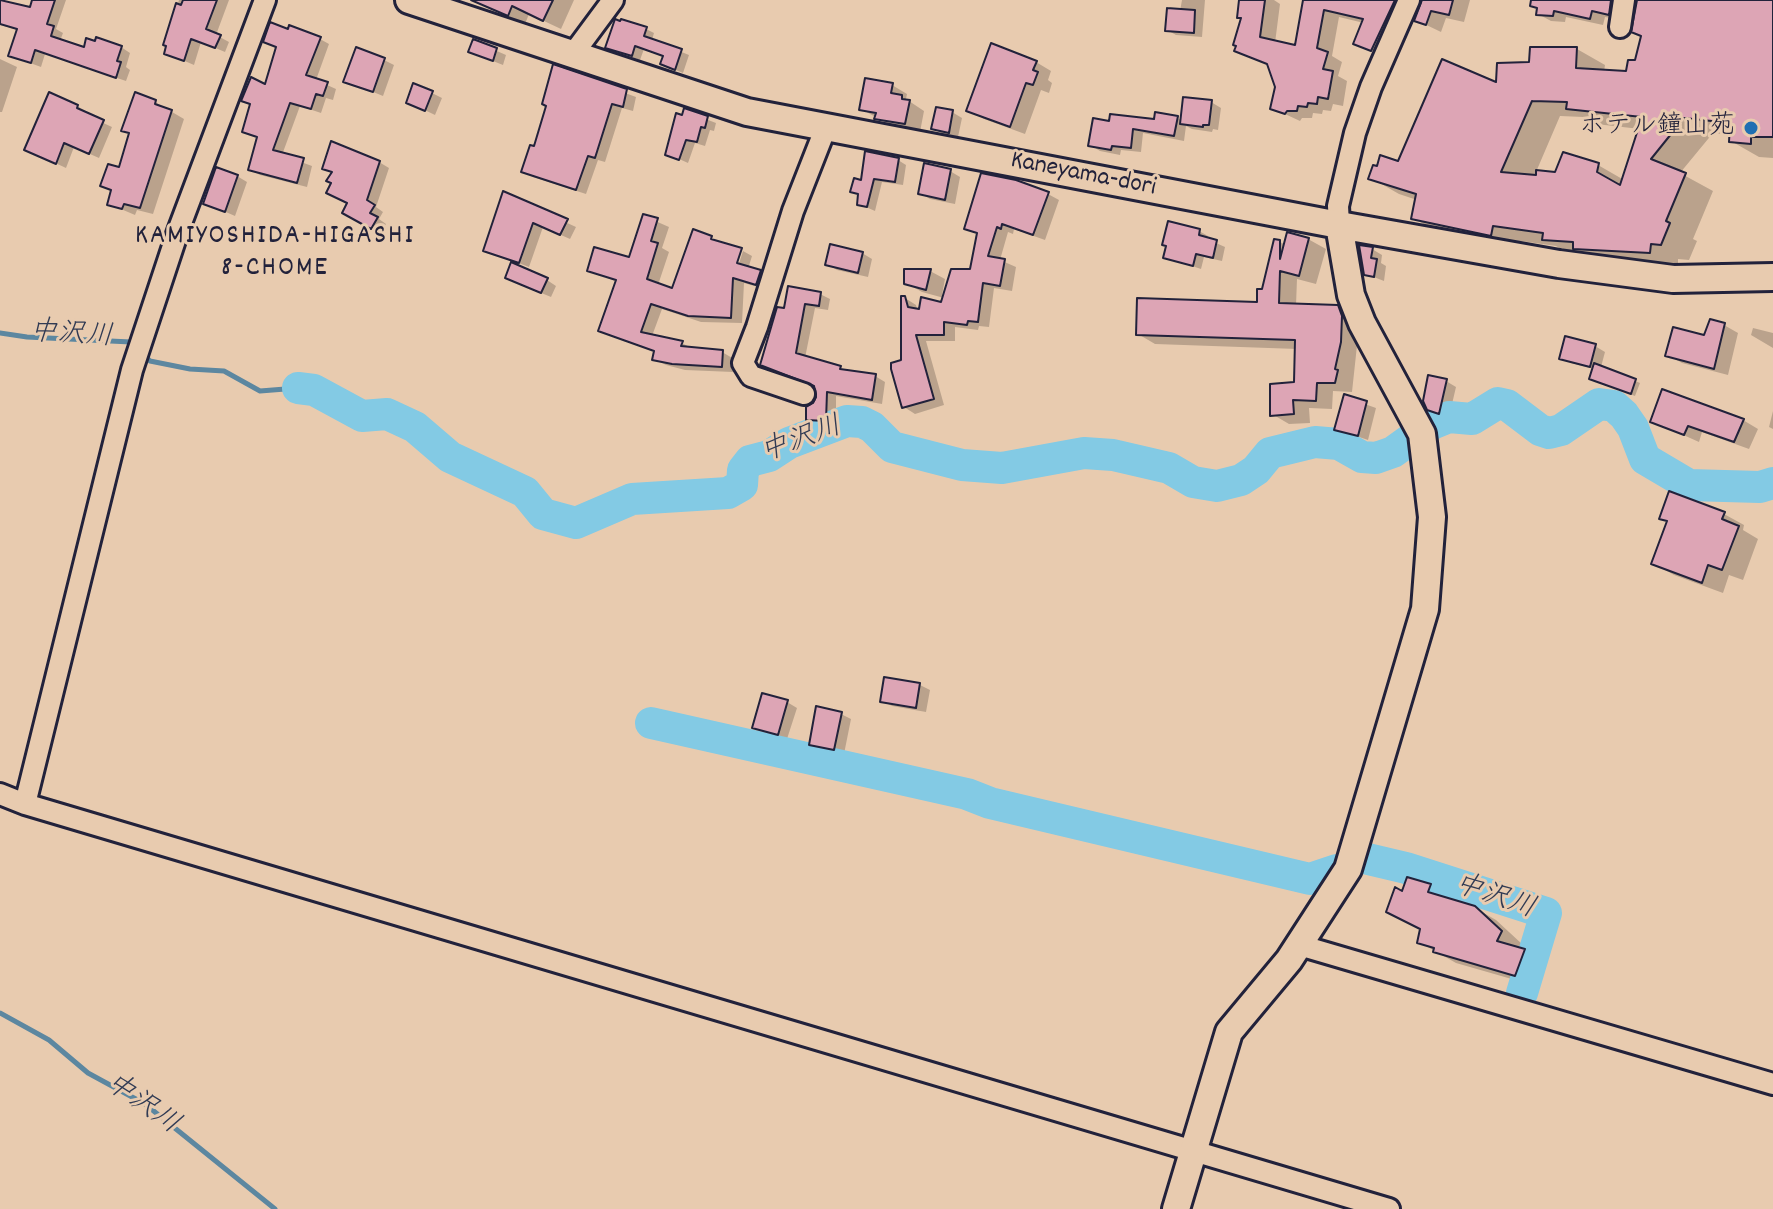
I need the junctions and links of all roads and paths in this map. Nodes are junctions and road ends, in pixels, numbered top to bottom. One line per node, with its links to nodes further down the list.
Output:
1 (265, 0): 13 (street)
2 (409, 0): 7 (street, Kaneyama-dori)
3 (613, 0): 7 (street)
4 (1409, 0): 9 (street)
5 (1624, 0): 6 (street)
6 (1620, 27)
7 (573, 54): 8 (street, Kaneyama-dori)
8 (826, 127): 9 (street, Kaneyama-dori); 11 (street)
9 (1339, 225): 10 (street, Kaneyama-dori); 14 (street)
10 (1773, 277)
11 (804, 394)
12 (0, 794): 13 (street)
13 (25, 804): 16 (street)
14 (1299, 945): 15 (street); 16 (street)
15 (1773, 1084)
16 (1193, 1151): 17 (street); 18 (street)
17 (1176, 1209)
18 (1389, 1209)

